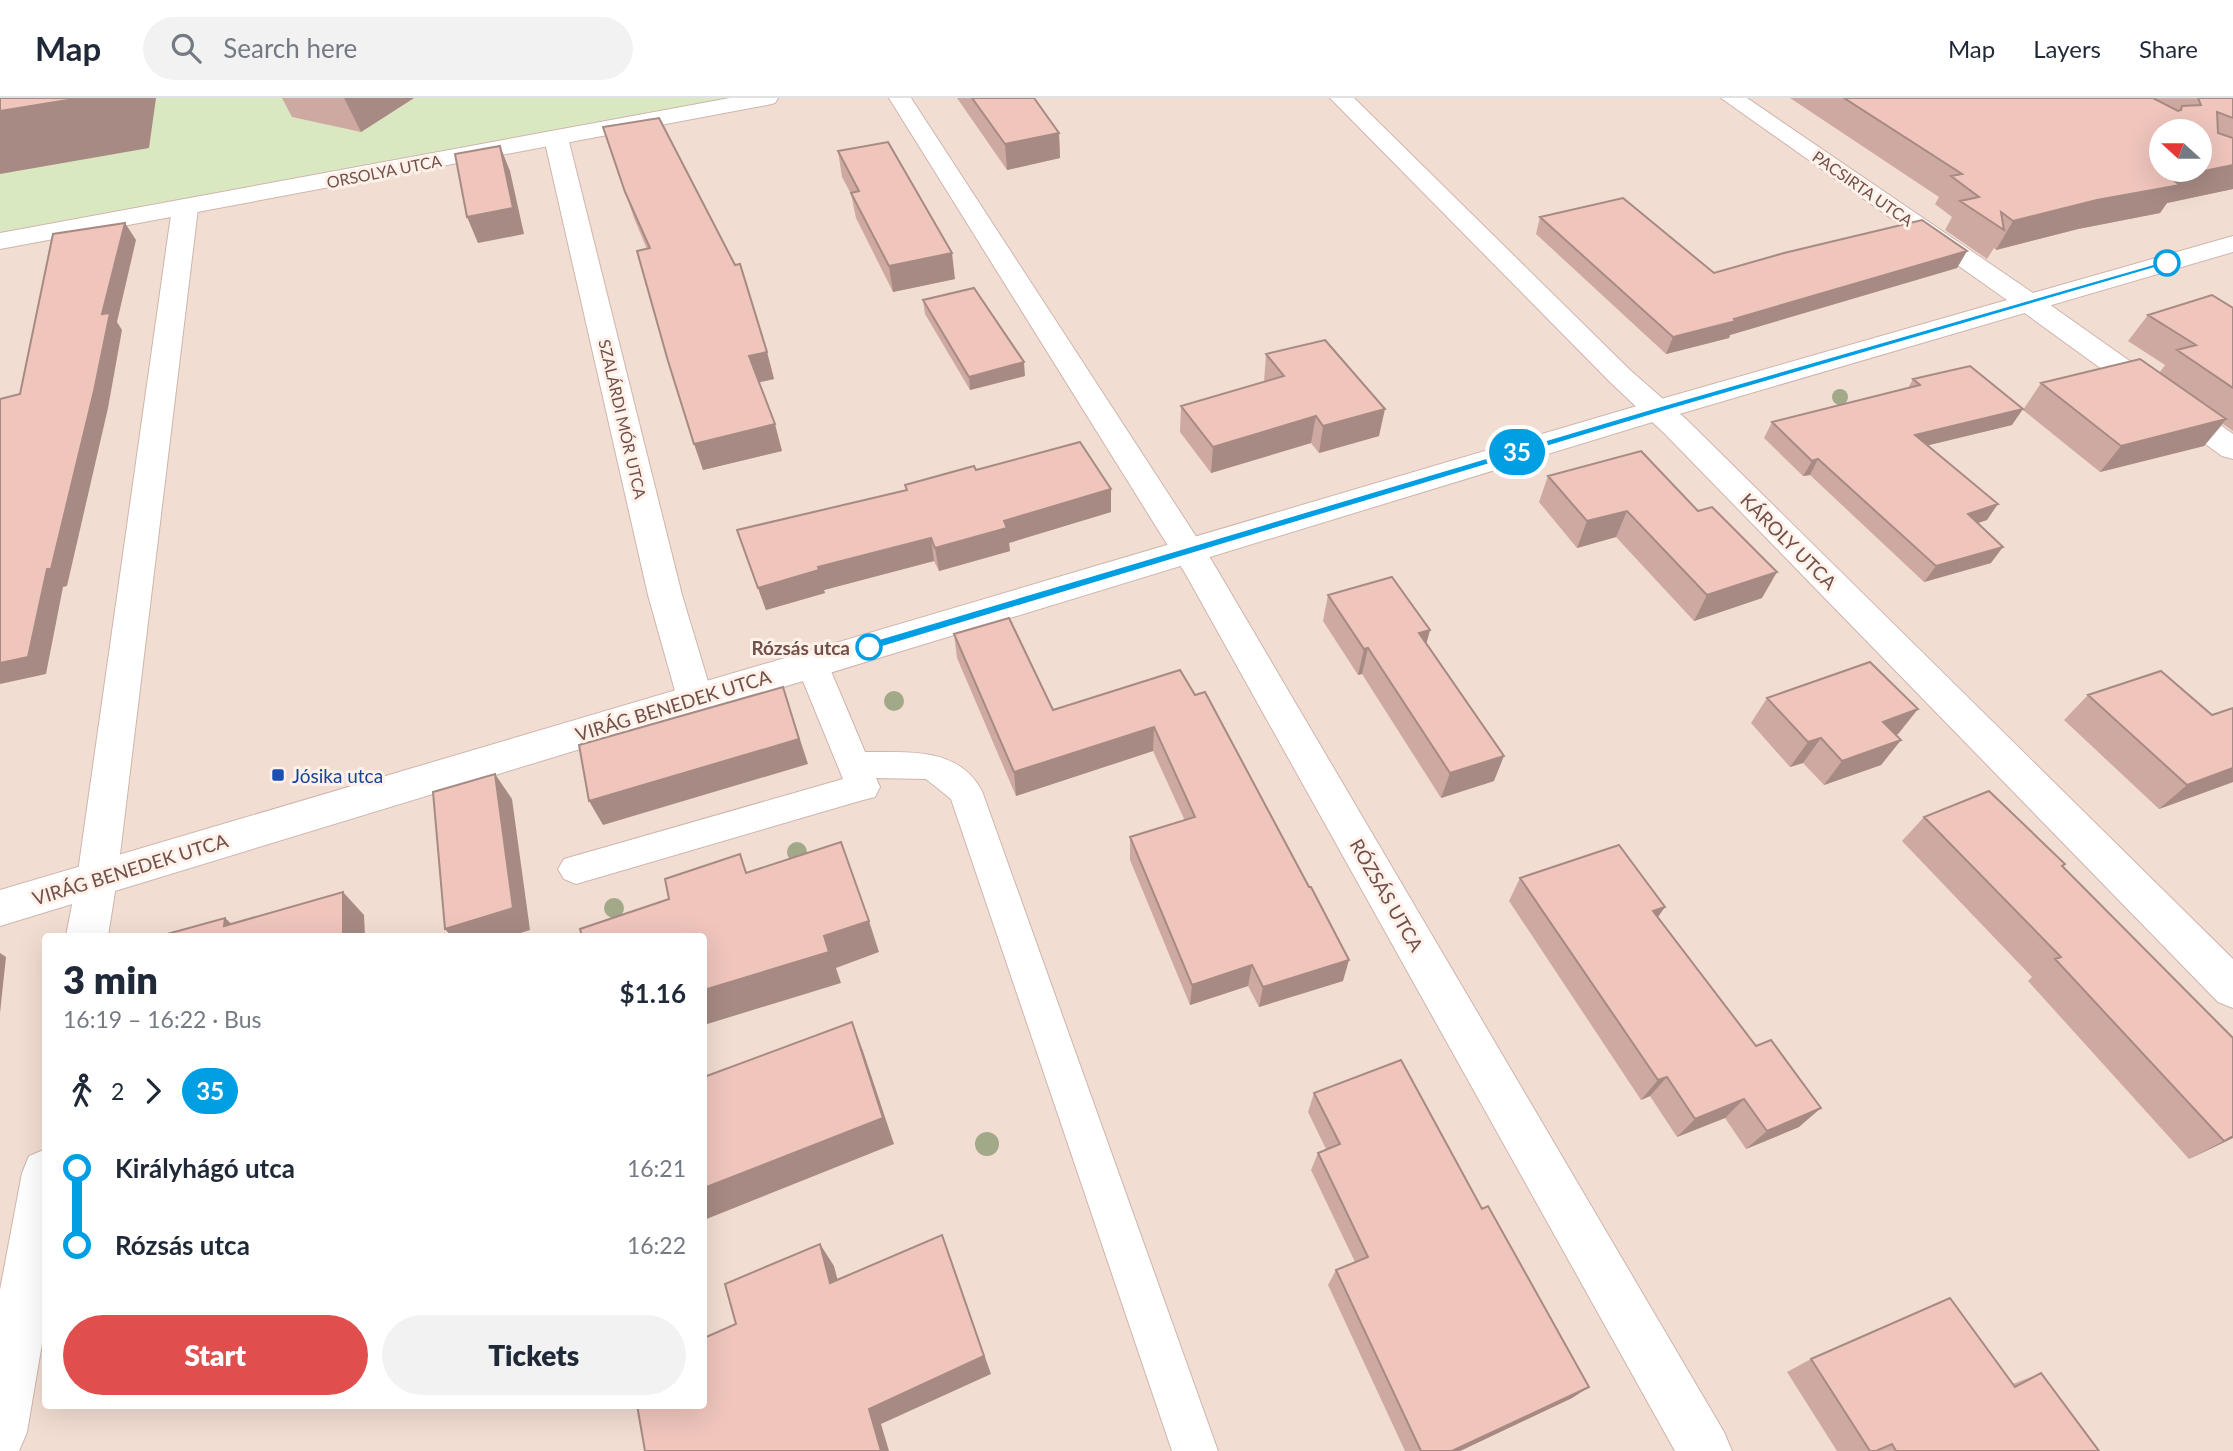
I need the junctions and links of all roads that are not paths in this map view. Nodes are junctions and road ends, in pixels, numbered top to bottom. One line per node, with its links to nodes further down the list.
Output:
1 (767, 98): 5 (street, ORSOLYA UTCA)
2 (900, 98): 12 (street, RÓZSÁS UTCA)
3 (1341, 98): 10 (street, KÁROLY UTCA)
4 (1732, 98): 9 (street, PACSIRTA UTCA)
5 (556, 138): 6 (street, ORSOLYA UTCA); 14 (street, SZALÁRDI MÓR UTCA)
6 (186, 208): 7 (street, ORSOLYA UTCA); 17 (street)
7 (0, 241)
8 (2233, 244): 9 (street, VIRÁG BENEDEK UTCA)
9 (2029, 303): 10 (street, VIRÁG BENEDEK UTCA); 11 (street, PACSIRTA UTCA)
10 (1658, 410): 12 (street, VIRÁG BENEDEK UTCA); 20 (street, KÁROLY UTCA)
11 (2233, 449)
12 (1189, 551): 13 (street, VIRÁG BENEDEK UTCA); 24 (street, RÓZSÁS UTCA)
13 (811, 664): 14 (street, VIRÁG BENEDEK UTCA); 15 (lane)
14 (695, 698): 17 (street, VIRÁG BENEDEK UTCA)
15 (854, 765): 16 (lane); 23 (lane)
16 (576, 869)
17 (97, 879): 18 (street, VIRÁG BENEDEK UTCA); 19 (street)
18 (0, 908)
19 (88, 933)
20 (2233, 988)
21 (42, 1196): 22 (street)
22 (0, 1432)
23 (1195, 1451)
24 (1705, 1451)

